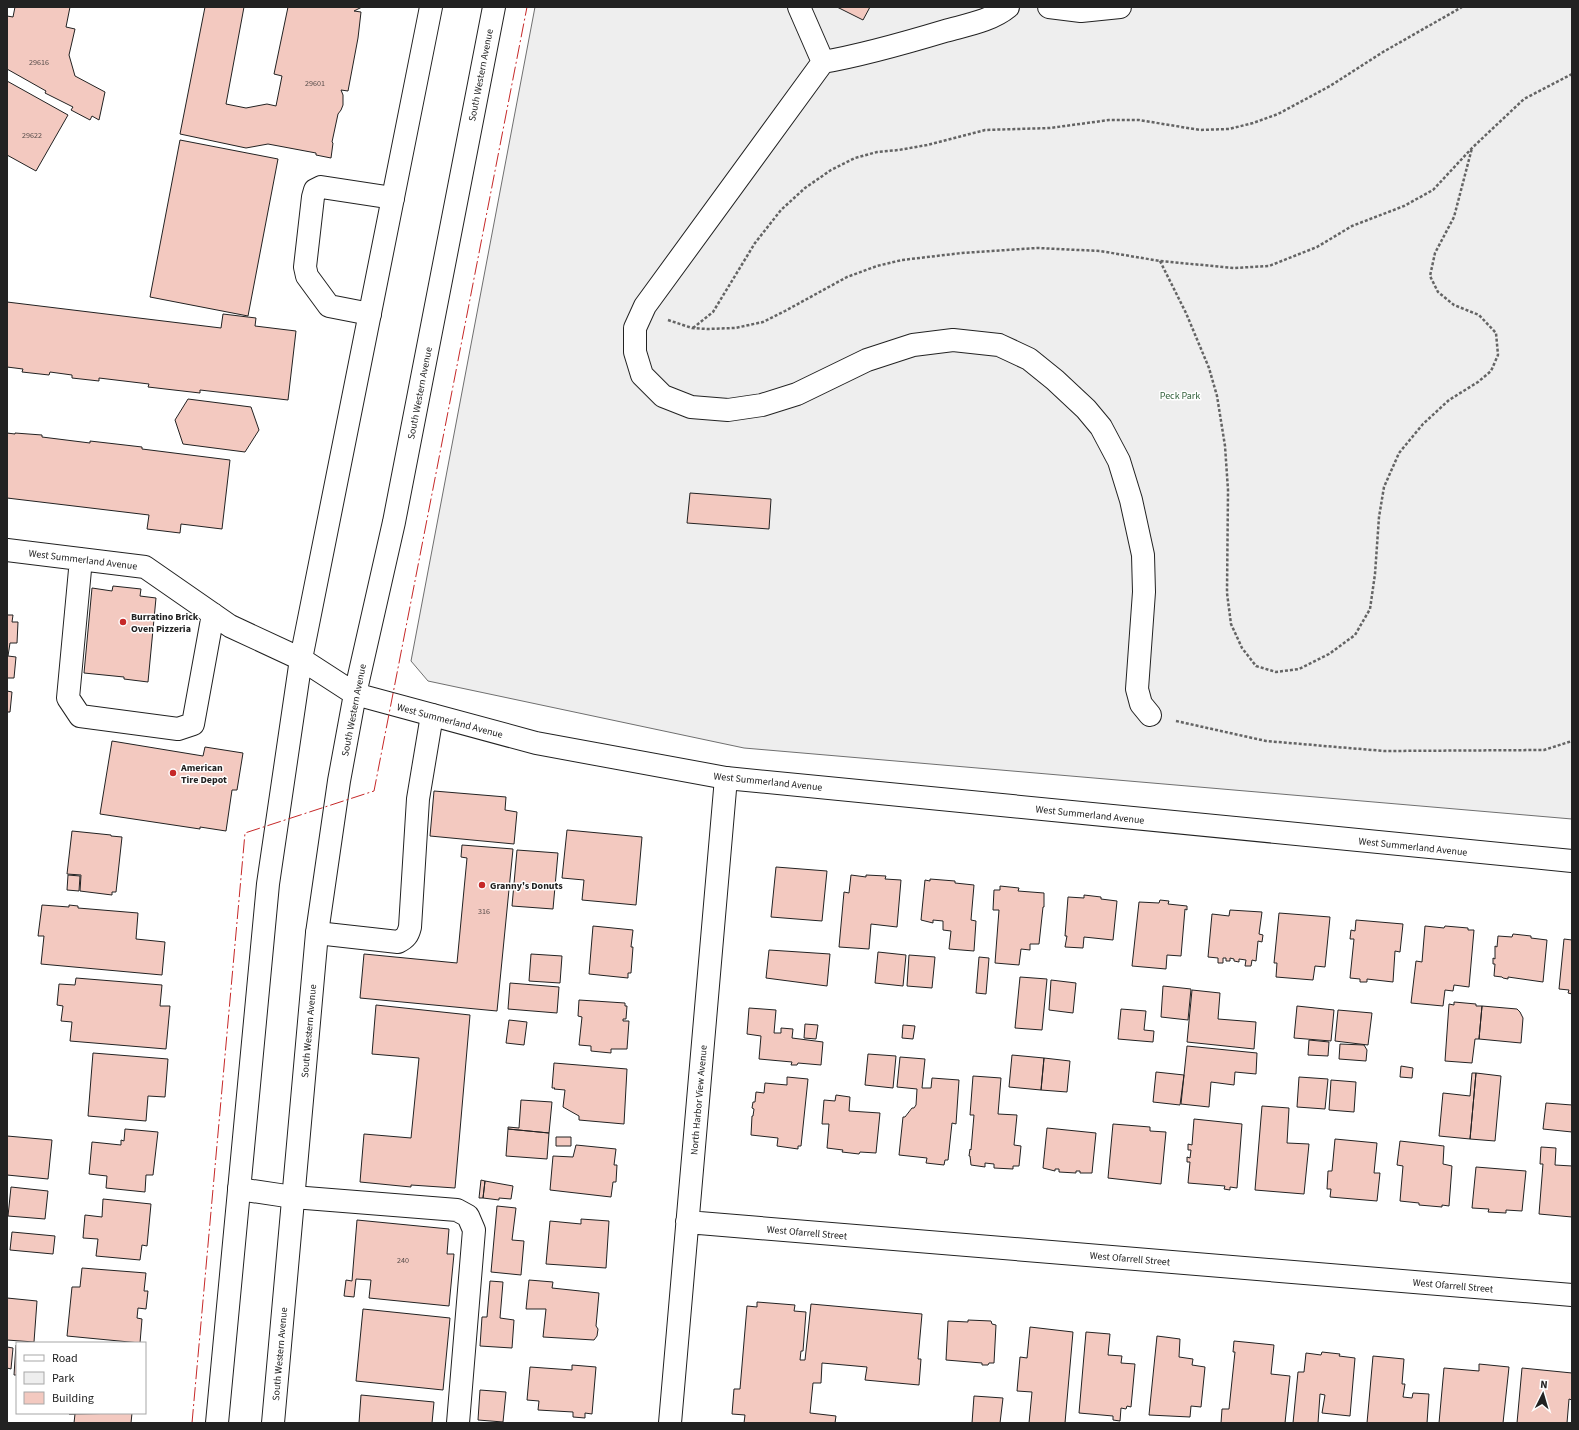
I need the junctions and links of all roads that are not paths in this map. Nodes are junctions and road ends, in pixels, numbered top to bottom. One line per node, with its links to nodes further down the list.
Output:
1 (431, 7): 8 (main road)
2 (494, 7): 14 (main road, South Western Avenue)
3 (799, 7): 7 (main road)
4 (1008, 7): 7 (main road)
5 (1049, 7): 6 (main road)
6 (1120, 7)
7 (823, 62): 16 (main road)
8 (393, 198): 9 (main road); 9 (main road)
9 (370, 314): 13 (main road)
10 (7, 550): 11 (main road, West Summerland Avenue)
11 (81, 559): 12 (main road, West Summerland Avenue); 12 (main road)
12 (213, 614): 13 (main road, West Summerland Avenue)
13 (301, 659): 14 (main road, West Summerland Avenue); 20 (main road)
14 (355, 694): 15 (main road, West Summerland Avenue); 19 (main road, South Western Avenue)
15 (432, 715): 17 (main road, West Summerland Avenue); 19 (main road)
16 (1150, 715)
17 (726, 778): 18 (main road, West Summerland Avenue); 22 (main road, North Harbor View Avenue)
18 (1572, 861)
19 (317, 933): 21 (main road, South Western Avenue)
20 (239, 1189): 21 (main road); 24 (main road)
21 (293, 1197): 25 (main road, South Western Avenue); 26 (main road)
22 (687, 1222): 23 (main road, West Ofarrell Street); 27 (main road, North Harbor View Avenue)
23 (1572, 1294)
24 (217, 1423)
25 (273, 1423)
26 (458, 1423)
27 (670, 1423)

